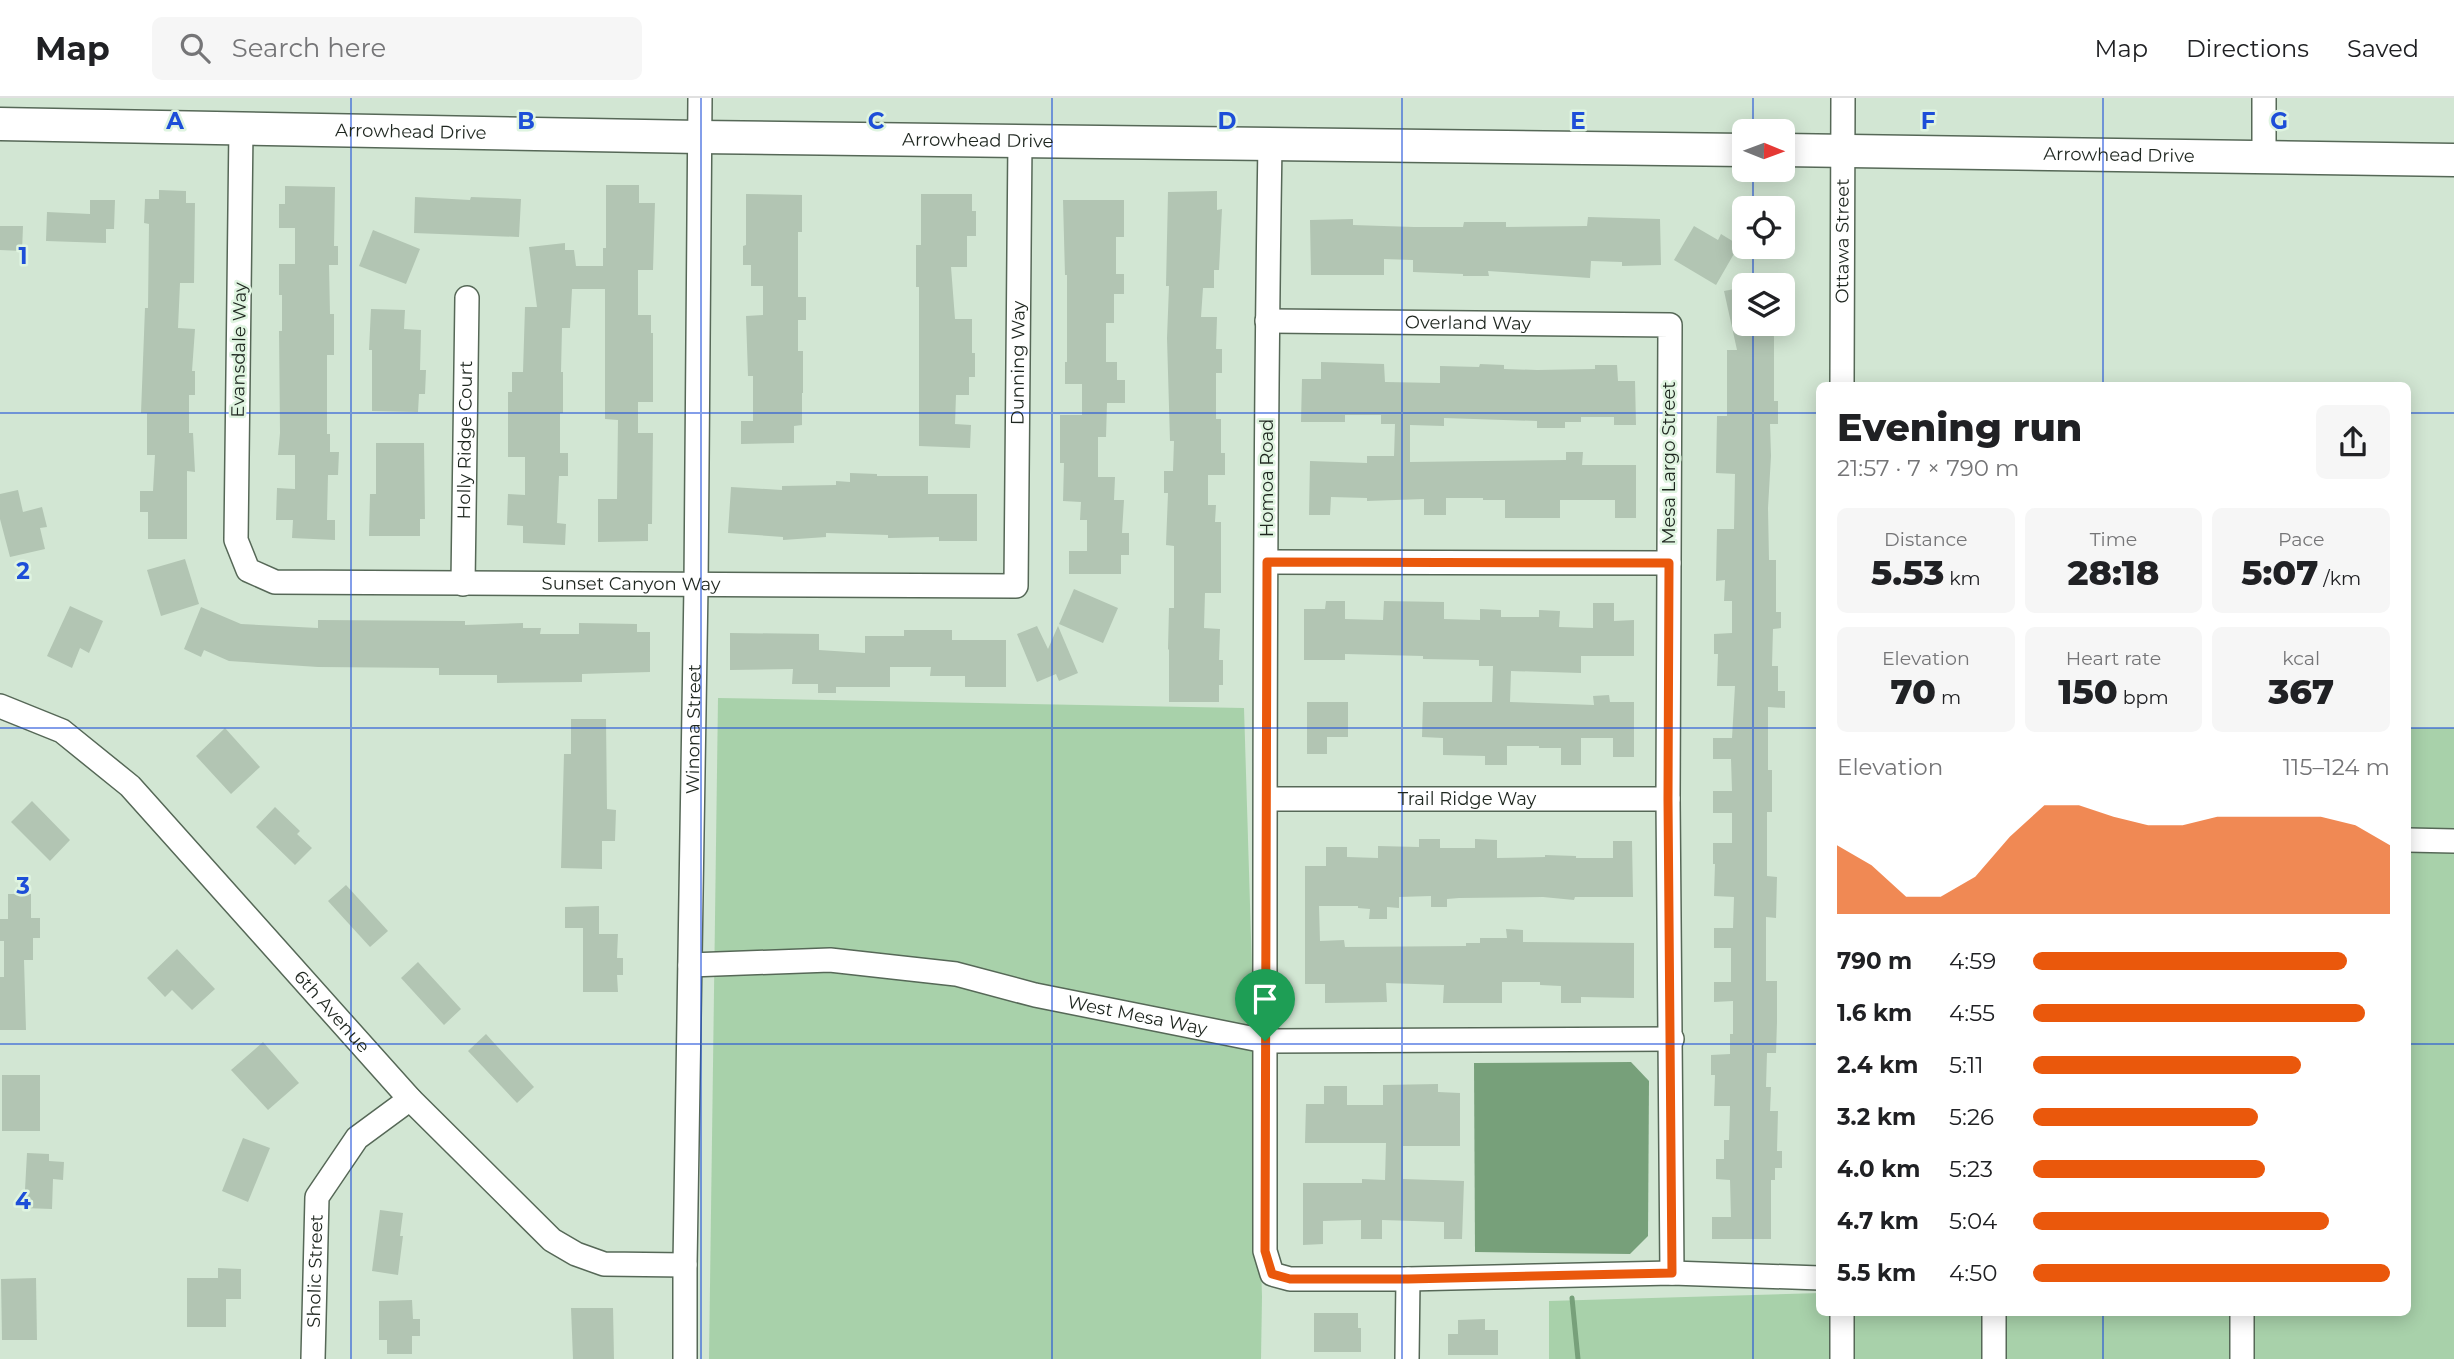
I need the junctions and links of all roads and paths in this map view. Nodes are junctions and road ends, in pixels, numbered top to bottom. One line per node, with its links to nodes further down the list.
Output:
1 (700, 98): 6 (street, Winona Street)
2 (1843, 98): 11 (street, Ottawa Street)
3 (2264, 98): 12 (street)
4 (0, 124): 5 (main road, Arrowhead Drive)
5 (242, 128): 6 (main road, Arrowhead Drive); 20 (street, Evansdale Way)
6 (699, 137): 7 (main road, Arrowhead Drive); 22 (street, Winona Street)
7 (1020, 140): 8 (main road, Arrowhead Drive); 23 (street, Dunning Way)
8 (1270, 143): 9 (main road, Arrowhead Drive); 15 (street, Homoa Road)
9 (1732, 150)
10 (1796, 150): 11 (main road, Arrowhead Drive)
11 (1843, 151): 12 (main road, Arrowhead Drive); 17 (street, Ottawa Street)
12 (2264, 158): 13 (main road, Arrowhead Drive)
13 (2454, 160)
14 (467, 298): 21 (street, Holly Ridge Court)
15 (1267, 321): 16 (street, Overland Way); 18 (street, Homoa Road)
16 (1670, 325): 19 (street, Mesa Largo Street)
17 (1842, 382)
18 (1267, 562): 19 (street); 25 (street, Homoa Road)
19 (1669, 563): 26 (street, Mesa Largo Street)
20 (248, 570): 21 (street, Sunset Canyon Way)
21 (463, 584): 22 (street, Sunset Canyon Way)
22 (696, 586): 23 (street, Sunset Canyon Way); 29 (street, Winona Street)
23 (1016, 586)
24 (0, 706): 32 (street, 6th Avenue)
25 (1266, 799): 26 (street, Trail Ridge Way); 31 (street, Homoa Road)
26 (1668, 799): 30 (street, Mesa Largo Street)
27 (2411, 840): 28 (street)
28 (2454, 841)
29 (690, 965): 31 (street, West Mesa Way); 33 (street, Winona Street)
30 (1672, 1039): 31 (street, West Mesa Way); 34 (street, Mesa Largo Street)
31 (1265, 1041): 36 (street, Homoa Road)
32 (411, 1099): 33 (street, 6th Avenue); 40 (street, Sholic Street)
33 (685, 1265): 41 (street, Winona Street)
34 (1672, 1273): 35 (street); 36 (street)
35 (1816, 1278)
36 (1408, 1279): 42 (street)
37 (1842, 1316): 43 (street)
38 (1994, 1316): 44 (street)
39 (2242, 1316): 45 (street)
40 (313, 1359)
41 (685, 1359)
42 (1407, 1359)
43 (1842, 1359)
44 (1994, 1359)
45 (2242, 1359)

